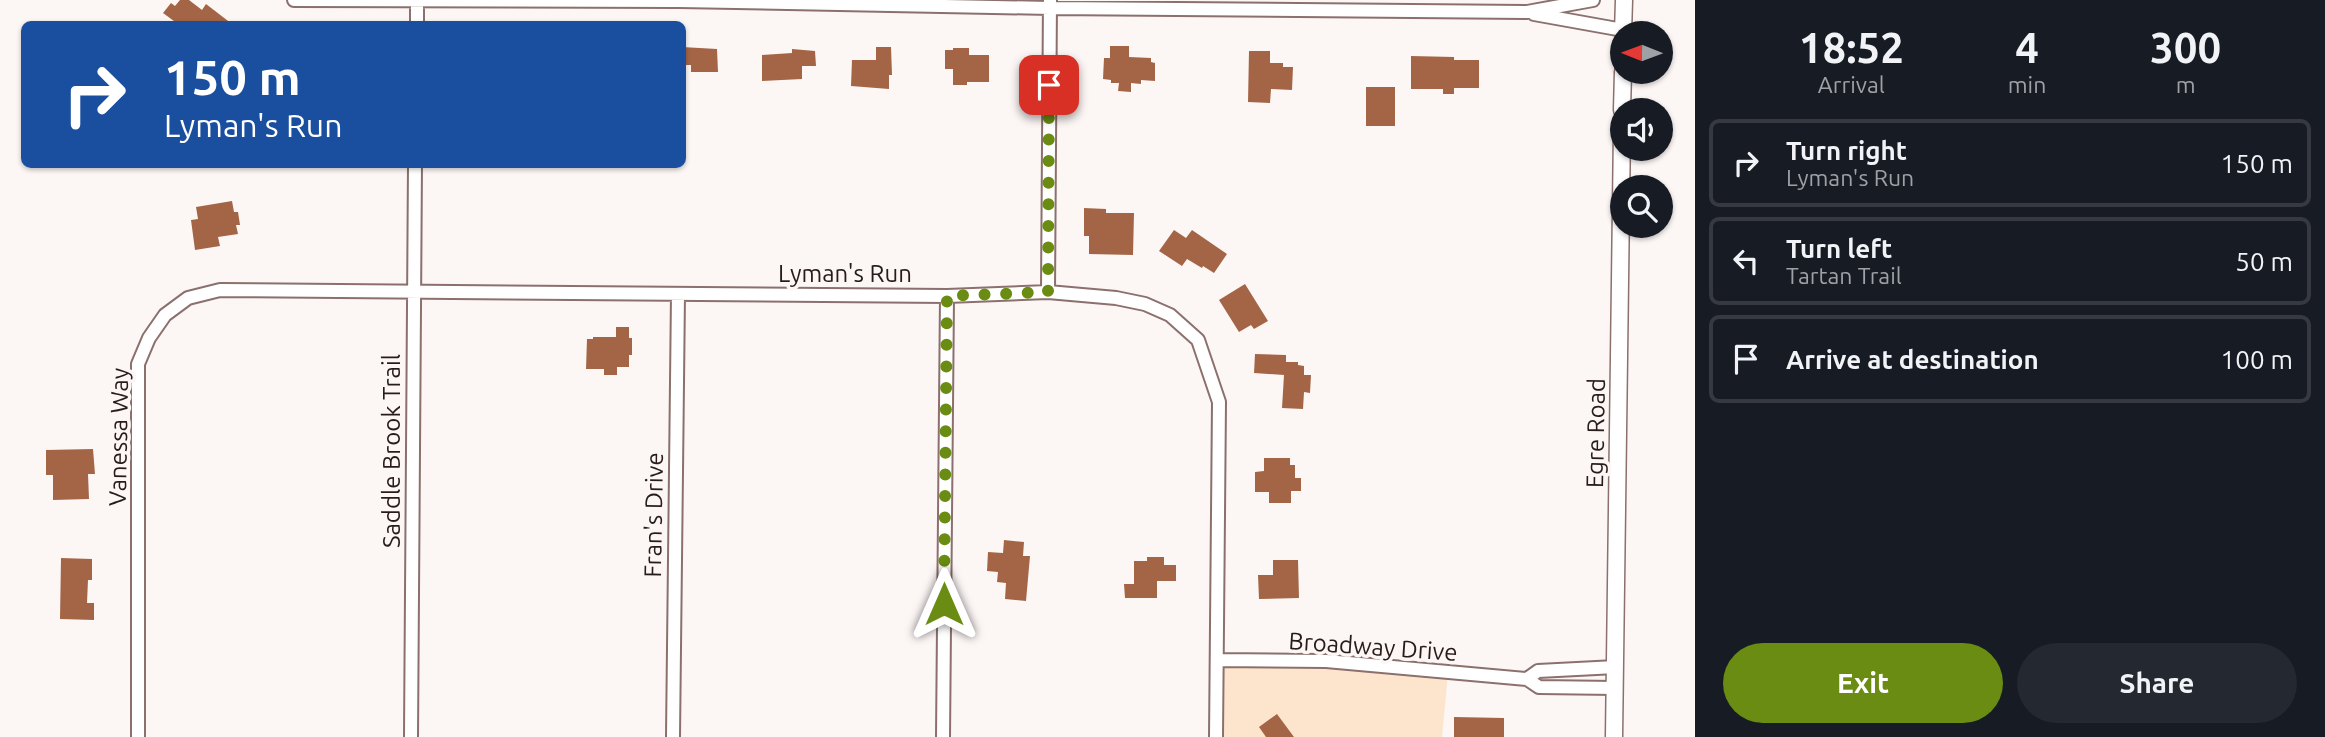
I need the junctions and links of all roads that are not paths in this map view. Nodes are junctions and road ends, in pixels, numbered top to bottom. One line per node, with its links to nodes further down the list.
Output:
1 (294, 0): 4 (street)
2 (1593, 0): 7 (street)
3 (1624, 0): 9 (street)
4 (417, 1): 5 (street); 8 (street)
5 (679, 1): 6 (street)
6 (1050, 4): 7 (street); 14 (street)
7 (1527, 12): 10 (street)
8 (417, 21)
9 (1623, 21)
10 (1610, 30)
11 (1622, 161): 18 (street, Egre Road)
12 (415, 168): 13 (street, Saddle Brook Trail)
13 (414, 289): 15 (street, Lyman's Run); 21 (street, Vanessa Way); 22 (street, Saddle Brook Trail)
14 (1048, 292): 16 (street, Lyman's Run); 17 (street, Lyman's Run)
15 (678, 294): 16 (street, Lyman's Run); 23 (street, Fran's Drive)
16 (947, 296): 24 (street)
17 (1216, 660): 19 (street, Broadway Drive); 25 (street, Lyman's Run)
18 (1615, 667): 19 (street, Broadway Drive); 20 (street, Egre Road)
19 (1527, 679): 20 (street, Broadway Drive)
20 (1615, 688): 26 (street, Egre Road)
21 (138, 737)
22 (411, 737)
23 (673, 737)
24 (943, 737)
25 (1216, 737)
26 (1614, 737)

